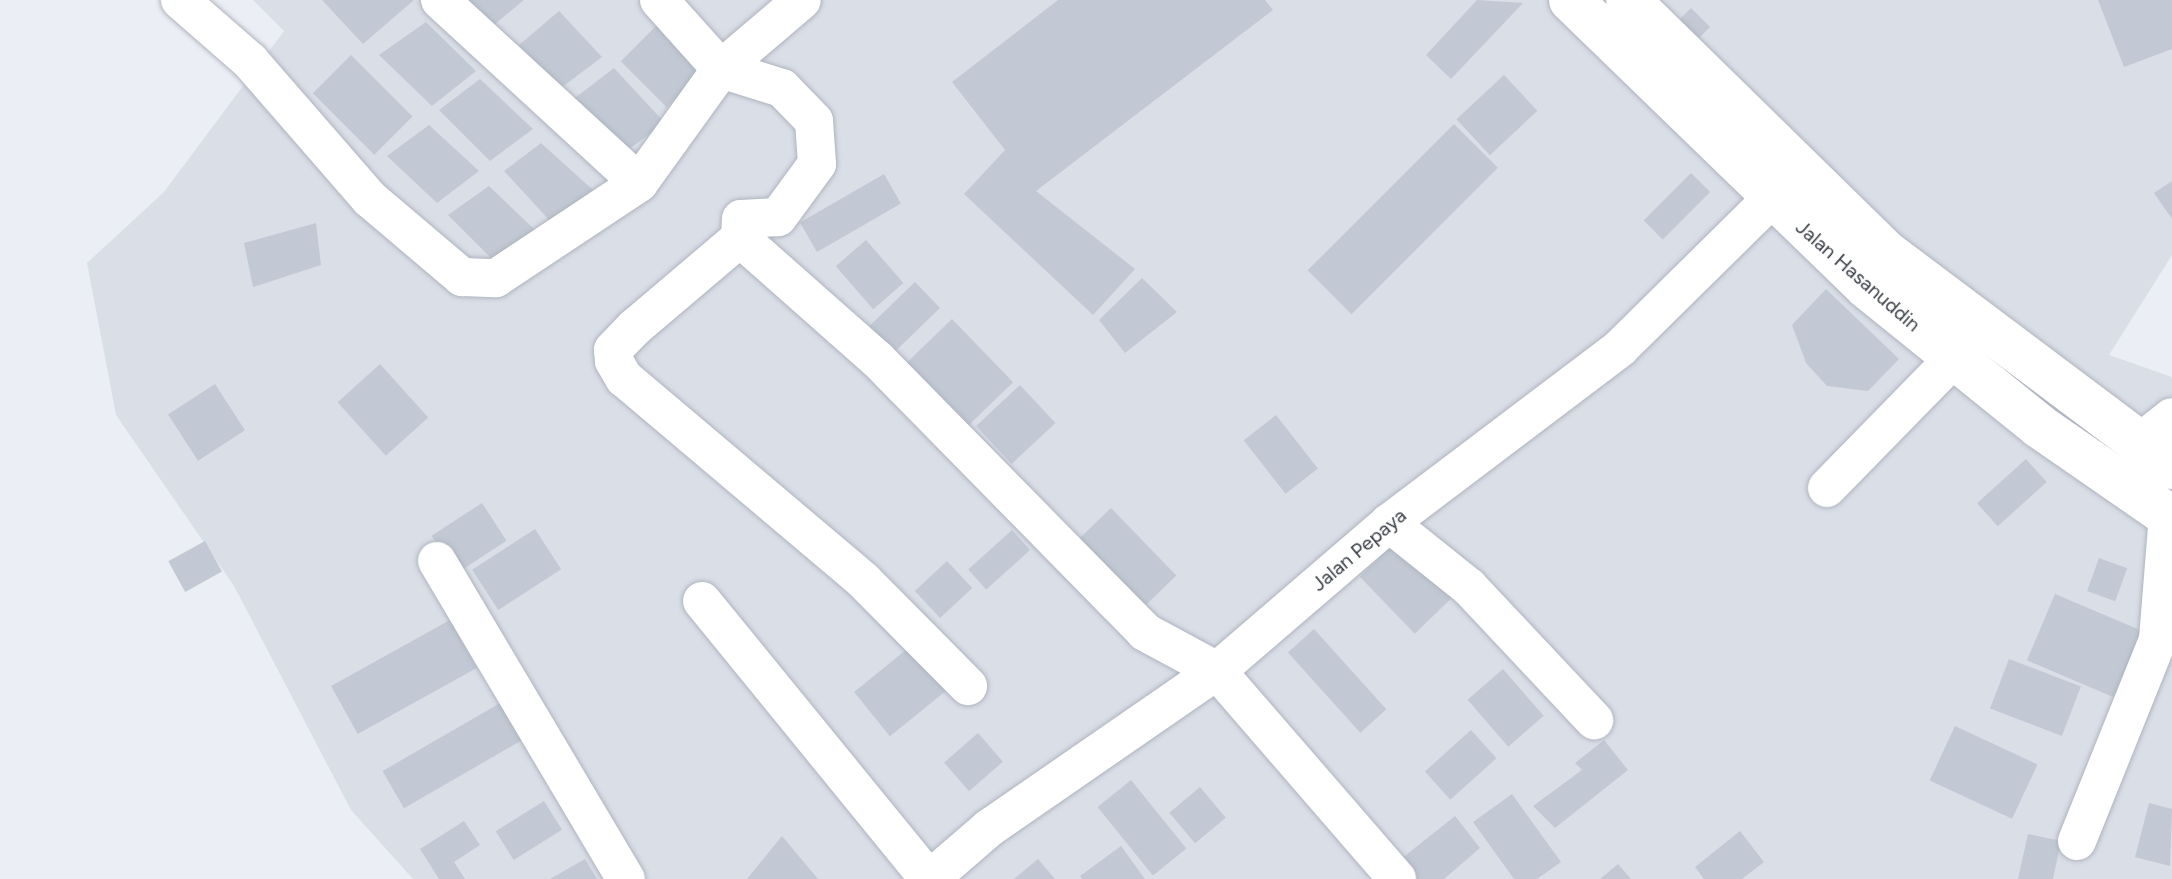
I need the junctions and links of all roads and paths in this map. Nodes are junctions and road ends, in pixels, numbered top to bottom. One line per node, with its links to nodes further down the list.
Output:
1 (180, 0): 7 (street)
2 (440, 0): 7 (street)
3 (659, 0): 6 (street)
4 (802, 0): 6 (street)
5 (1607, 7): 8 (street, Jalan Hasanuddin); 12 (street, Jalan Hasanuddin)
6 (721, 69): 7 (street); 9 (street)
7 (639, 183)
8 (1771, 199): 10 (street, Jalan Hasanuddin); 15 (street, Jalan Pepaya)
9 (740, 238): 18 (street); 19 (street)
10 (1954, 358): 13 (street); 14 (street, Jalan Hasanuddin)
11 (2172, 417): 12 (street)
12 (2155, 456)
13 (1827, 488)
14 (2170, 517): 21 (street)
15 (1389, 523): 18 (street, Jalan Pepaya); 20 (street)
16 (437, 561): 22 (street)
17 (702, 601): 23 (street)
18 (1217, 671): 23 (street, Jalan Pepaya); 24 (street)
19 (968, 686)
20 (1594, 720)
21 (2077, 841)
22 (626, 879)
23 (930, 879)
24 (1397, 879)

